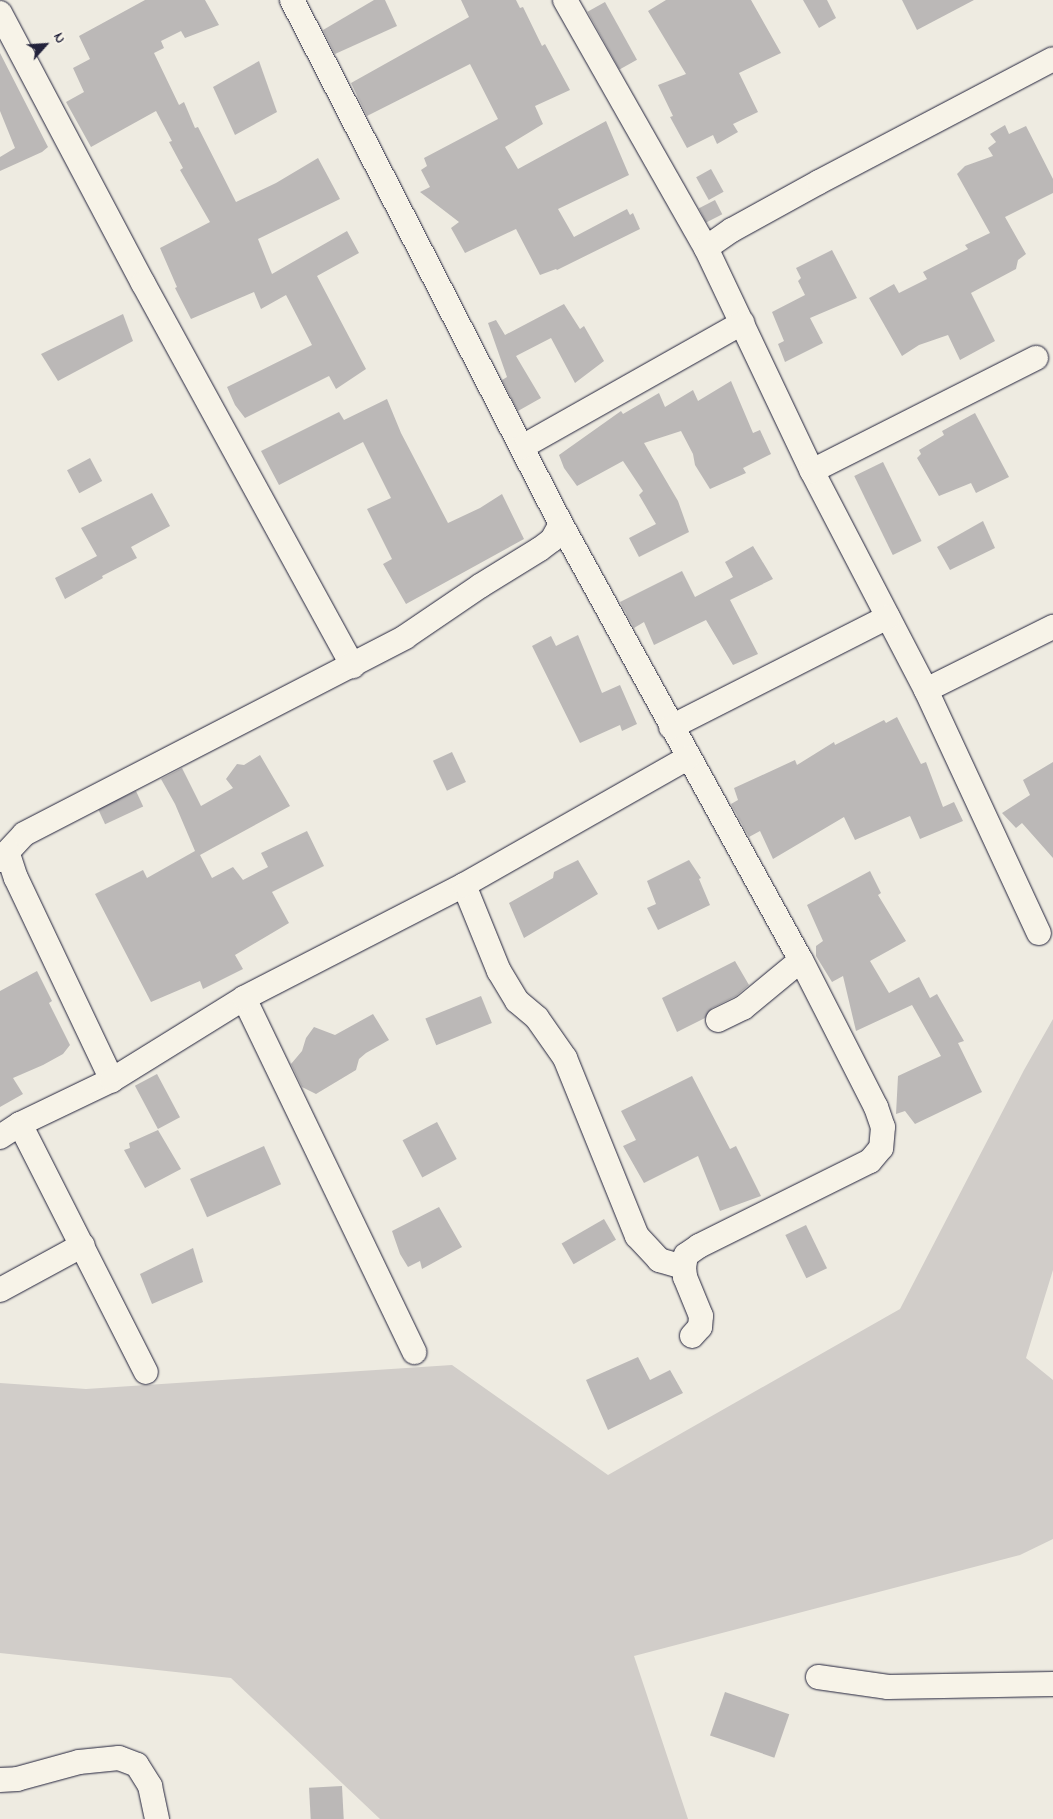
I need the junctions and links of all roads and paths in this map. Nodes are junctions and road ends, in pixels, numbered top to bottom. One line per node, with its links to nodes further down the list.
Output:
1 (292, 0): 8 (street)
2 (565, 0): 5 (street)
3 (0, 13): 13 (street)
4 (1053, 58): 5 (street)
5 (706, 248): 6 (street)
6 (742, 323): 8 (street); 9 (street)
7 (1036, 358): 9 (street)
8 (522, 447): 10 (street)
9 (812, 471): 11 (street)
10 (561, 524): 13 (street); 15 (street)
11 (888, 617): 14 (street); 15 (street)
12 (1053, 627): 14 (street)
13 (353, 666): 17 (street)
14 (926, 690): 19 (street)
15 (671, 727): 16 (street)
16 (688, 758): 18 (street); 20 (street)
17 (4, 857): 23 (street)
18 (464, 885): 21 (street); 27 (street)
19 (1039, 933)
20 (801, 960): 22 (street); 27 (street)
21 (244, 998): 23 (street); 30 (street)
22 (718, 1020)
23 (112, 1080): 24 (street)
24 (20, 1124): 25 (street); 26 (street)
25 (0, 1137)
26 (83, 1245): 28 (street); 31 (street)
27 (684, 1267): 29 (street)
28 (0, 1290)
29 (692, 1336)
30 (414, 1352)
31 (146, 1372)
32 (818, 1677): 33 (street)
33 (1053, 1684)
34 (0, 1780): 35 (street)
35 (157, 1819)

